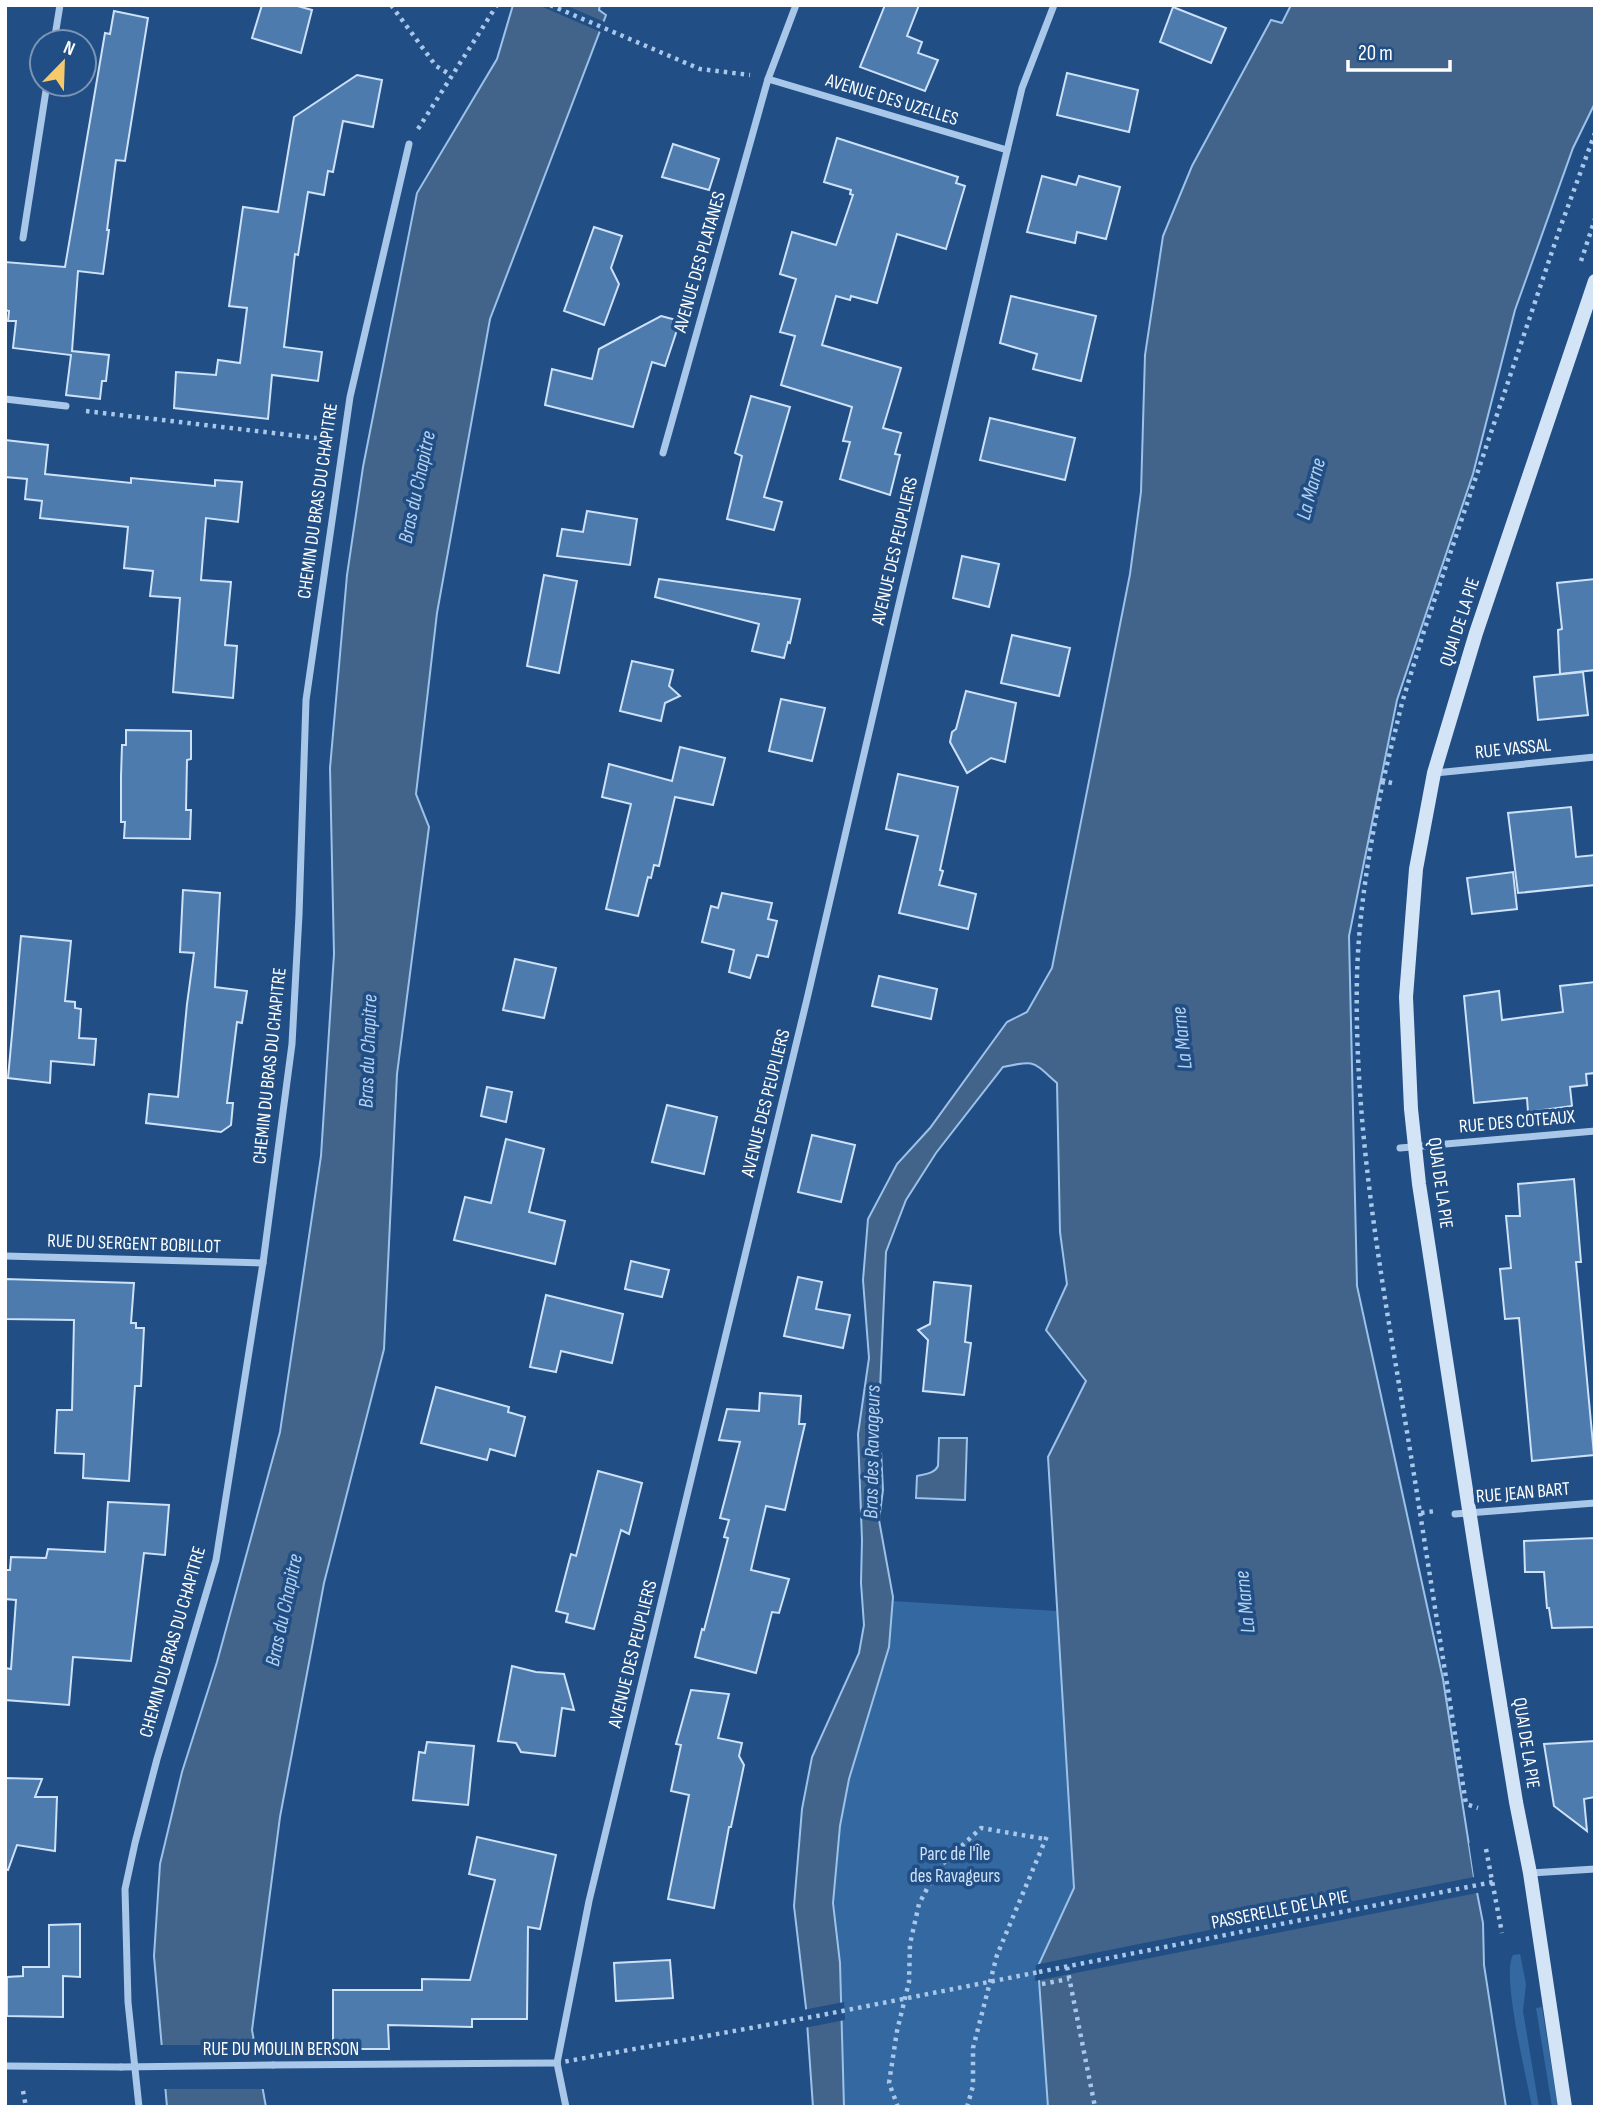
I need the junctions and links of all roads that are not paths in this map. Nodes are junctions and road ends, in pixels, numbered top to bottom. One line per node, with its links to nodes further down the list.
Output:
1 (60, 5): 4 (street)
2 (796, 5): 5 (street, AVENUE DES PLATANES)
3 (1054, 5): 8 (street, AVENUE DES PEUPLIERS)
4 (56, 28)
5 (768, 79): 8 (street, AVENUE DES UZELLES); 13 (street, AVENUE DES PLATANES)
6 (45, 98): 9 (street)
7 (409, 144): 19 (street, CHEMIN DU BRAS DU CHAPITRE)
8 (1007, 150): 24 (street, AVENUE DES PEUPLIERS)
9 (23, 238)
10 (1595, 281): 15 (street, QUAI DE LA PIE)
11 (5, 400): 12 (street)
12 (66, 406)
13 (663, 453)
14 (1595, 757): 15 (street, RUE VASSAL)
15 (1434, 774): 17 (street, QUAI DE LA PIE)
16 (1595, 1131): 17 (street, RUE DES COTEAUX)
17 (1408, 1148): 21 (street, QUAI DE LA PIE)
18 (5, 1256): 19 (street, RUE DU SERGENT BOBILLOT)
19 (263, 1263): 26 (street, CHEMIN DU BRAS DU CHAPITRE)
20 (1595, 1503): 21 (street, RUE JEAN BART)
21 (1462, 1514): 23 (street, QUAI DE LA PIE)
22 (1595, 1869): 23 (street)
23 (1530, 1872): 28 (street, QUAI DE LA PIE)
24 (557, 2063): 25 (street, RUE DU MOULIN BERSON, bridge); 27 (street)
25 (5, 2066)
26 (139, 2107)
27 (566, 2107)
28 (1565, 2107)

